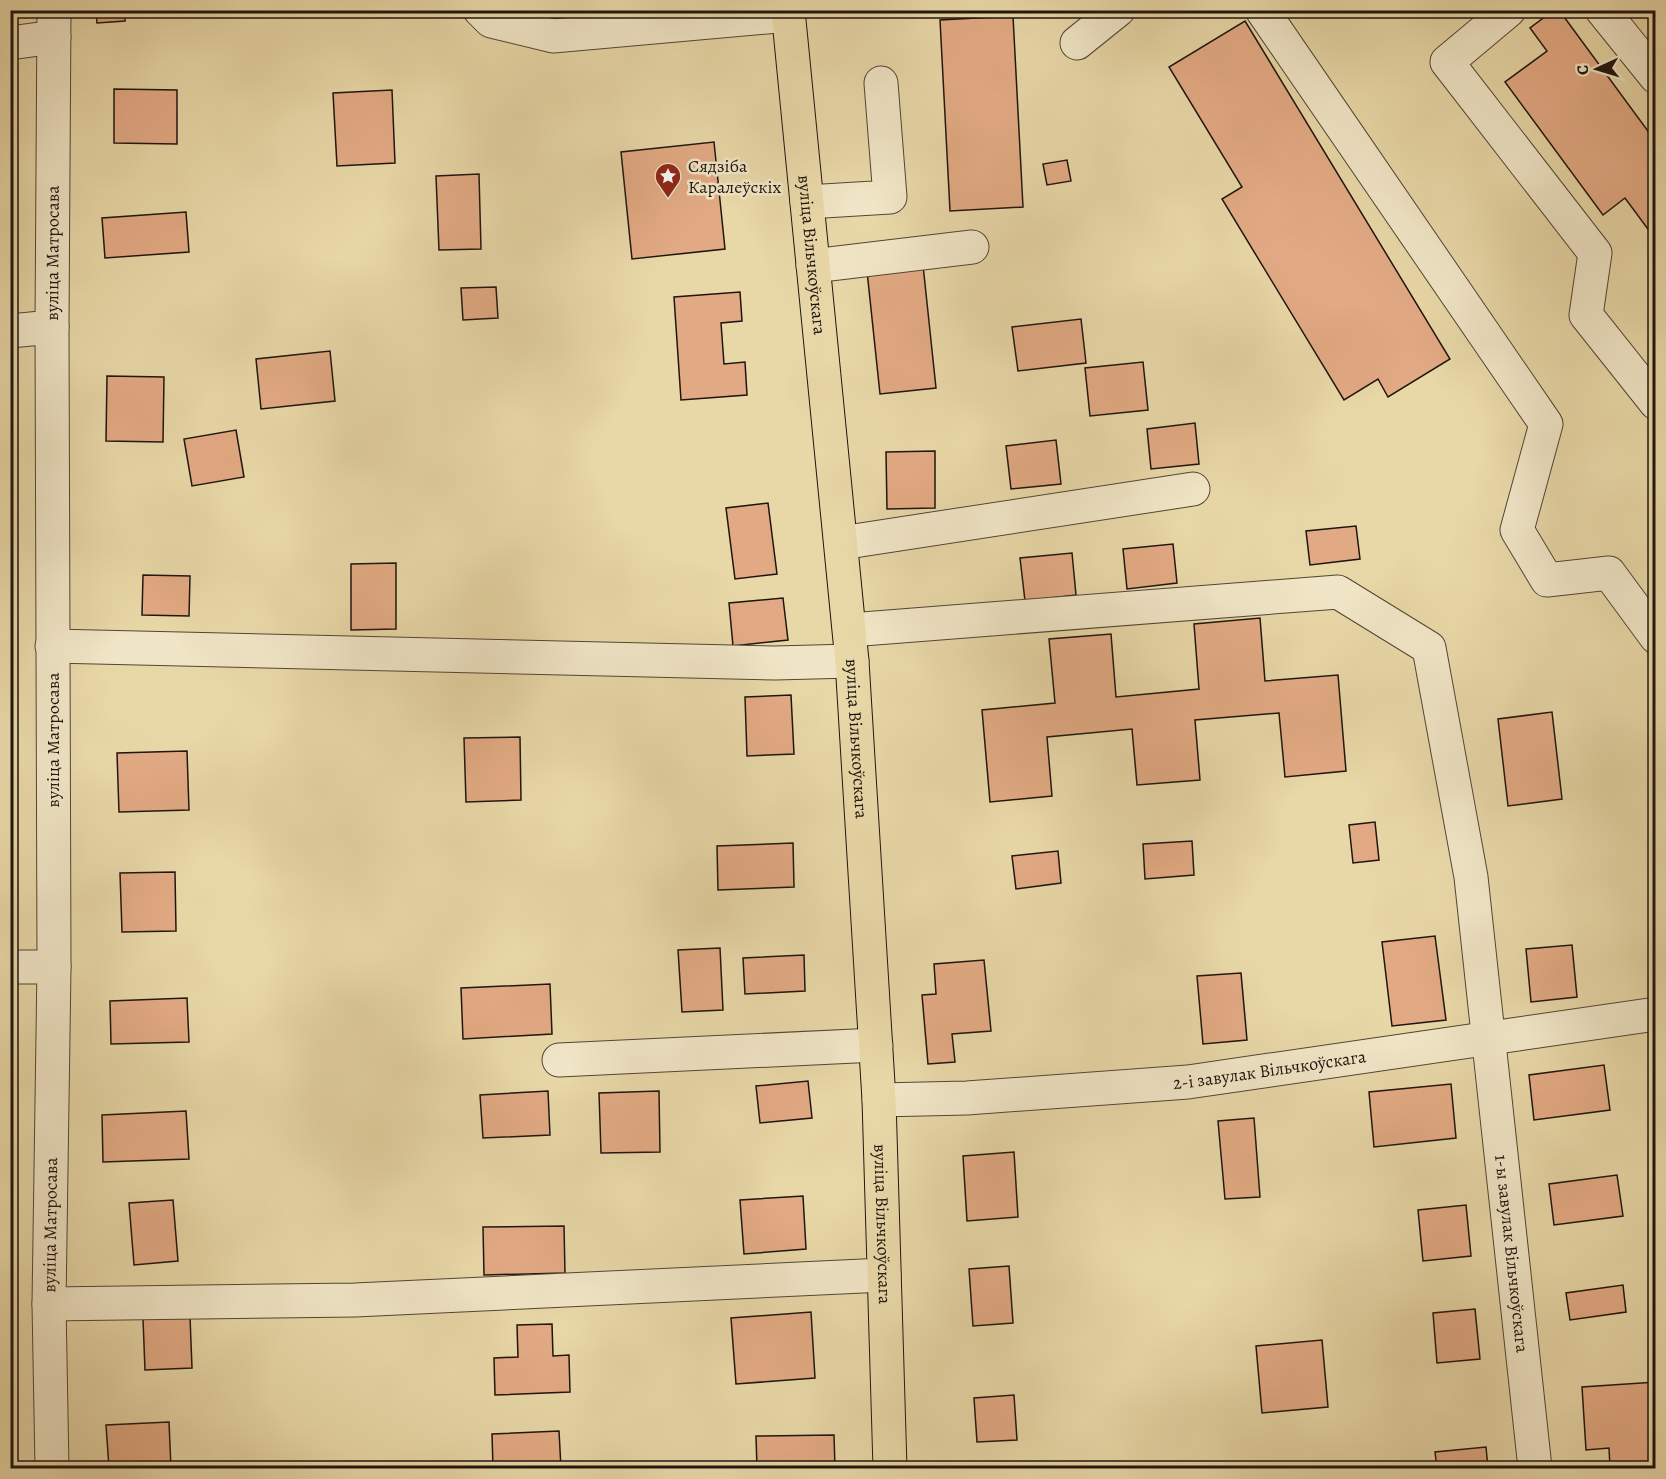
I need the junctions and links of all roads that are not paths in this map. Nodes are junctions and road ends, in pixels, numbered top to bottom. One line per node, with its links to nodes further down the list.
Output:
1 (480, 10): 6 (street)
2 (1118, 10): 9 (street)
3 (1262, 10): 21 (street)
4 (1509, 10): 17 (street)
5 (1602, 10): 10 (street)
6 (788, 13): 12 (main road, вуліца Вільчкоўскага)
7 (54, 23): 8 (street); 15 (street, вуліца Матросава)
8 (10, 43)
9 (1077, 43)
10 (1656, 77)
11 (881, 83): 12 (street)
12 (807, 202): 14 (main road, вуліца Вільчкоўскага)
13 (972, 247): 14 (street)
14 (813, 266): 19 (main road, вуліца Вільчкоўскага)
15 (52, 327): 16 (street); 22 (street, вуліца Матросава)
16 (10, 331)
17 (1656, 403)
18 (1193, 489): 19 (street)
19 (841, 543): 20 (main road, вуліца Вільчкоўскага)
20 (850, 630): 23 (main road, вуліца Вільчкоўскага); 27 (street, 1-ы завулак Вільчкоўскага)
21 (1656, 637)
22 (52, 646): 23 (street); 25 (street, вуліца Матросава)
23 (852, 662): 28 (main road, вуліца Вільчкоўскага)
24 (10, 967): 25 (street)
25 (54, 967): 32 (street, вуліца Матросава)
26 (1656, 1014): 27 (street, 2-і завулак Вільчкоўскага)
27 (1488, 1039): 30 (street, 2-і завулак Вільчкоўскага); 35 (street, 1-ы завулак Вільчкоўскага)
28 (876, 1045): 29 (street); 30 (main road, вуліца Вільчкоўскага)
29 (559, 1060)
30 (879, 1100): 31 (main road, вуліца Вільчкоўскага)
31 (884, 1275): 32 (street); 34 (main road, вуліца Вільчкоўскага)
32 (49, 1304): 33 (street, вуліца Матросава)
33 (52, 1468)
34 (890, 1468)
35 (1535, 1468)

